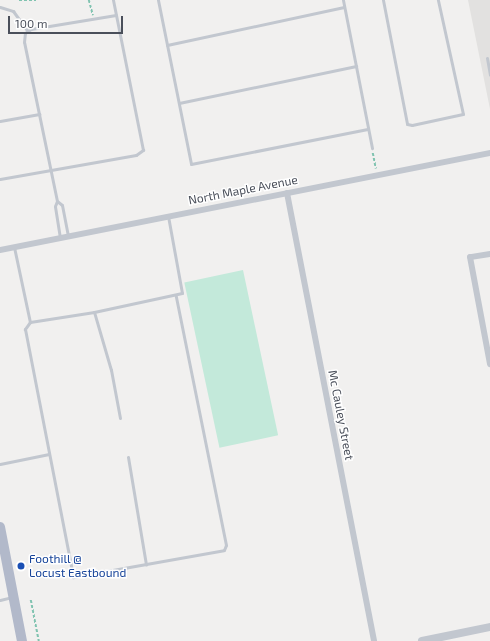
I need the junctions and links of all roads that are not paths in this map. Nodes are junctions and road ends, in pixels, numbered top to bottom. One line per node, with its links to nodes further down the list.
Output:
1 (113, 0): 8 (lane)
2 (158, 0): 10 (lane)
3 (343, 0): 7 (lane)
4 (383, 0): 5 (lane)
5 (438, 0)
6 (0, 7): 9 (lane)
7 (344, 7): 10 (lane); 12 (lane)
8 (116, 15): 9 (lane); 20 (lane)
9 (27, 30): 15 (lane)
10 (167, 45): 14 (lane)
11 (487, 58): 13 (lane)
12 (356, 66): 14 (lane); 17 (lane)
13 (490, 75)
14 (179, 103): 17 (lane)
15 (39, 114): 16 (lane); 20 (lane)
16 (0, 121)
17 (368, 129): 18 (lane)
18 (372, 148)
19 (490, 153): 22 (street, North Maple Avenue)
20 (50, 170): 21 (lane); 23 (lane)
21 (0, 179)
22 (287, 193): 24 (street, North Maple Avenue); 47 (street, Mc Cauley Street)
23 (57, 202): 25 (lane); 26 (lane)
24 (168, 216): 27 (street, North Maple Avenue); 32 (lane)
25 (65, 218): 26 (lane); 27 (lane)
26 (57, 219): 28 (lane)
27 (68, 236): 28 (street, North Maple Avenue)
28 (60, 238): 29 (street, North Maple Avenue)
29 (14, 247): 30 (street, North Maple Avenue); 34 (lane)
30 (0, 250)
31 (490, 254): 35 (street)
32 (176, 296): 33 (lane); 41 (lane)
33 (94, 312): 34 (lane); 36 (lane)
34 (30, 322): 37 (lane)
35 (490, 364)
36 (120, 418)
37 (49, 454): 39 (lane); 41 (lane)
38 (128, 457): 41 (lane)
39 (0, 464)
40 (0, 527): 42 (main road)
41 (146, 564)
42 (14, 597): 43 (lane); 46 (main road)
43 (0, 600)
44 (490, 627): 45 (street)
45 (433, 640): 48 (street)
46 (22, 641)
47 (374, 641)
48 (422, 641)

